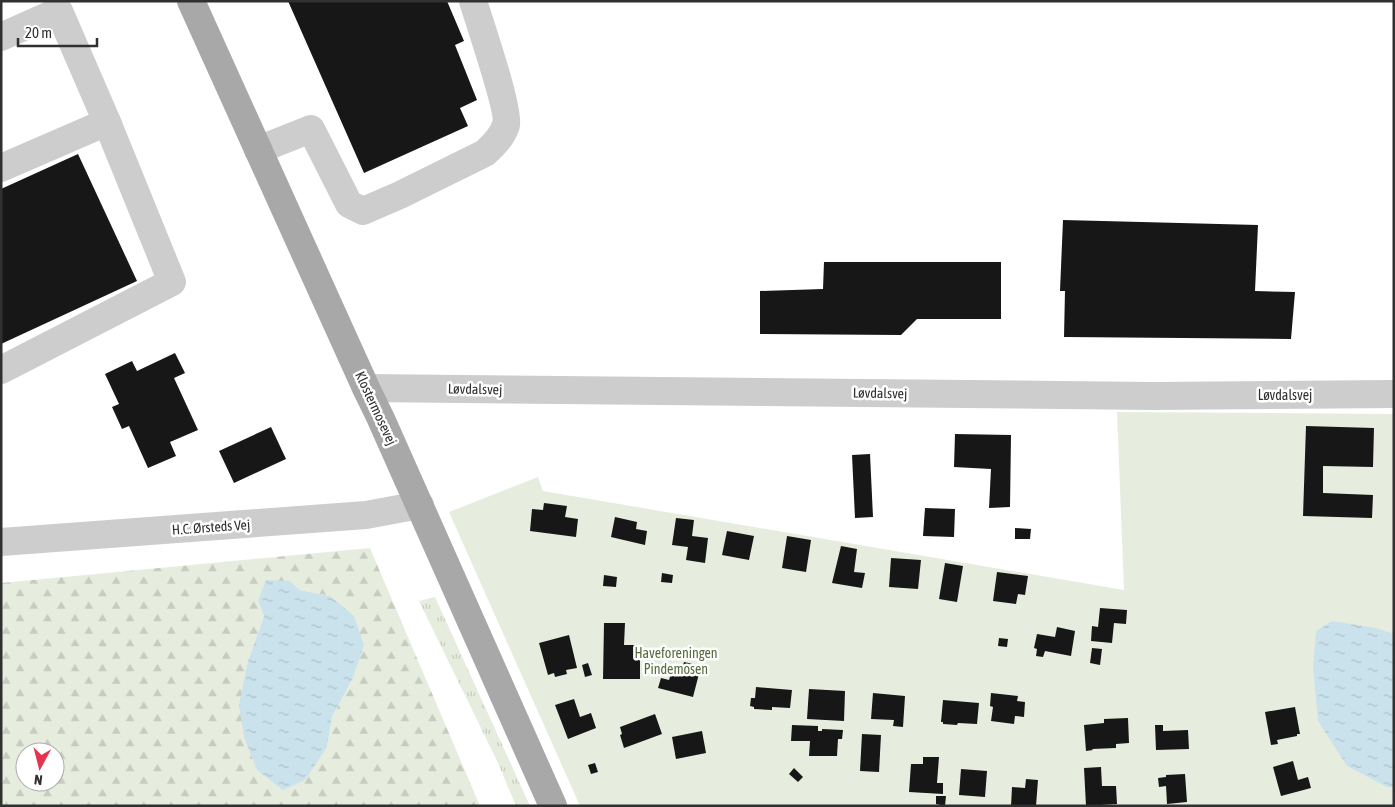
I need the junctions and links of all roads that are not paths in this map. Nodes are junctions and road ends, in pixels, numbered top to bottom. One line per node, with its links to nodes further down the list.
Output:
1 (473, 1): 6 (street)
2 (192, 5): 6 (main road, Klostermosevej)
3 (56, 6): 4 (street); 5 (street)
4 (1, 37)
5 (107, 122): 7 (street); 8 (street)
6 (258, 150): 9 (main road, Klostermosevej)
7 (1, 168)
8 (1, 370)
9 (366, 388): 10 (street, Løvdalsvej); 11 (main road, Klostermosevej)
10 (1394, 394)
11 (420, 506): 12 (street, H.C. Ørsteds Vej); 13 (main road, Klostermosevej)
12 (1, 542)
13 (554, 806)

